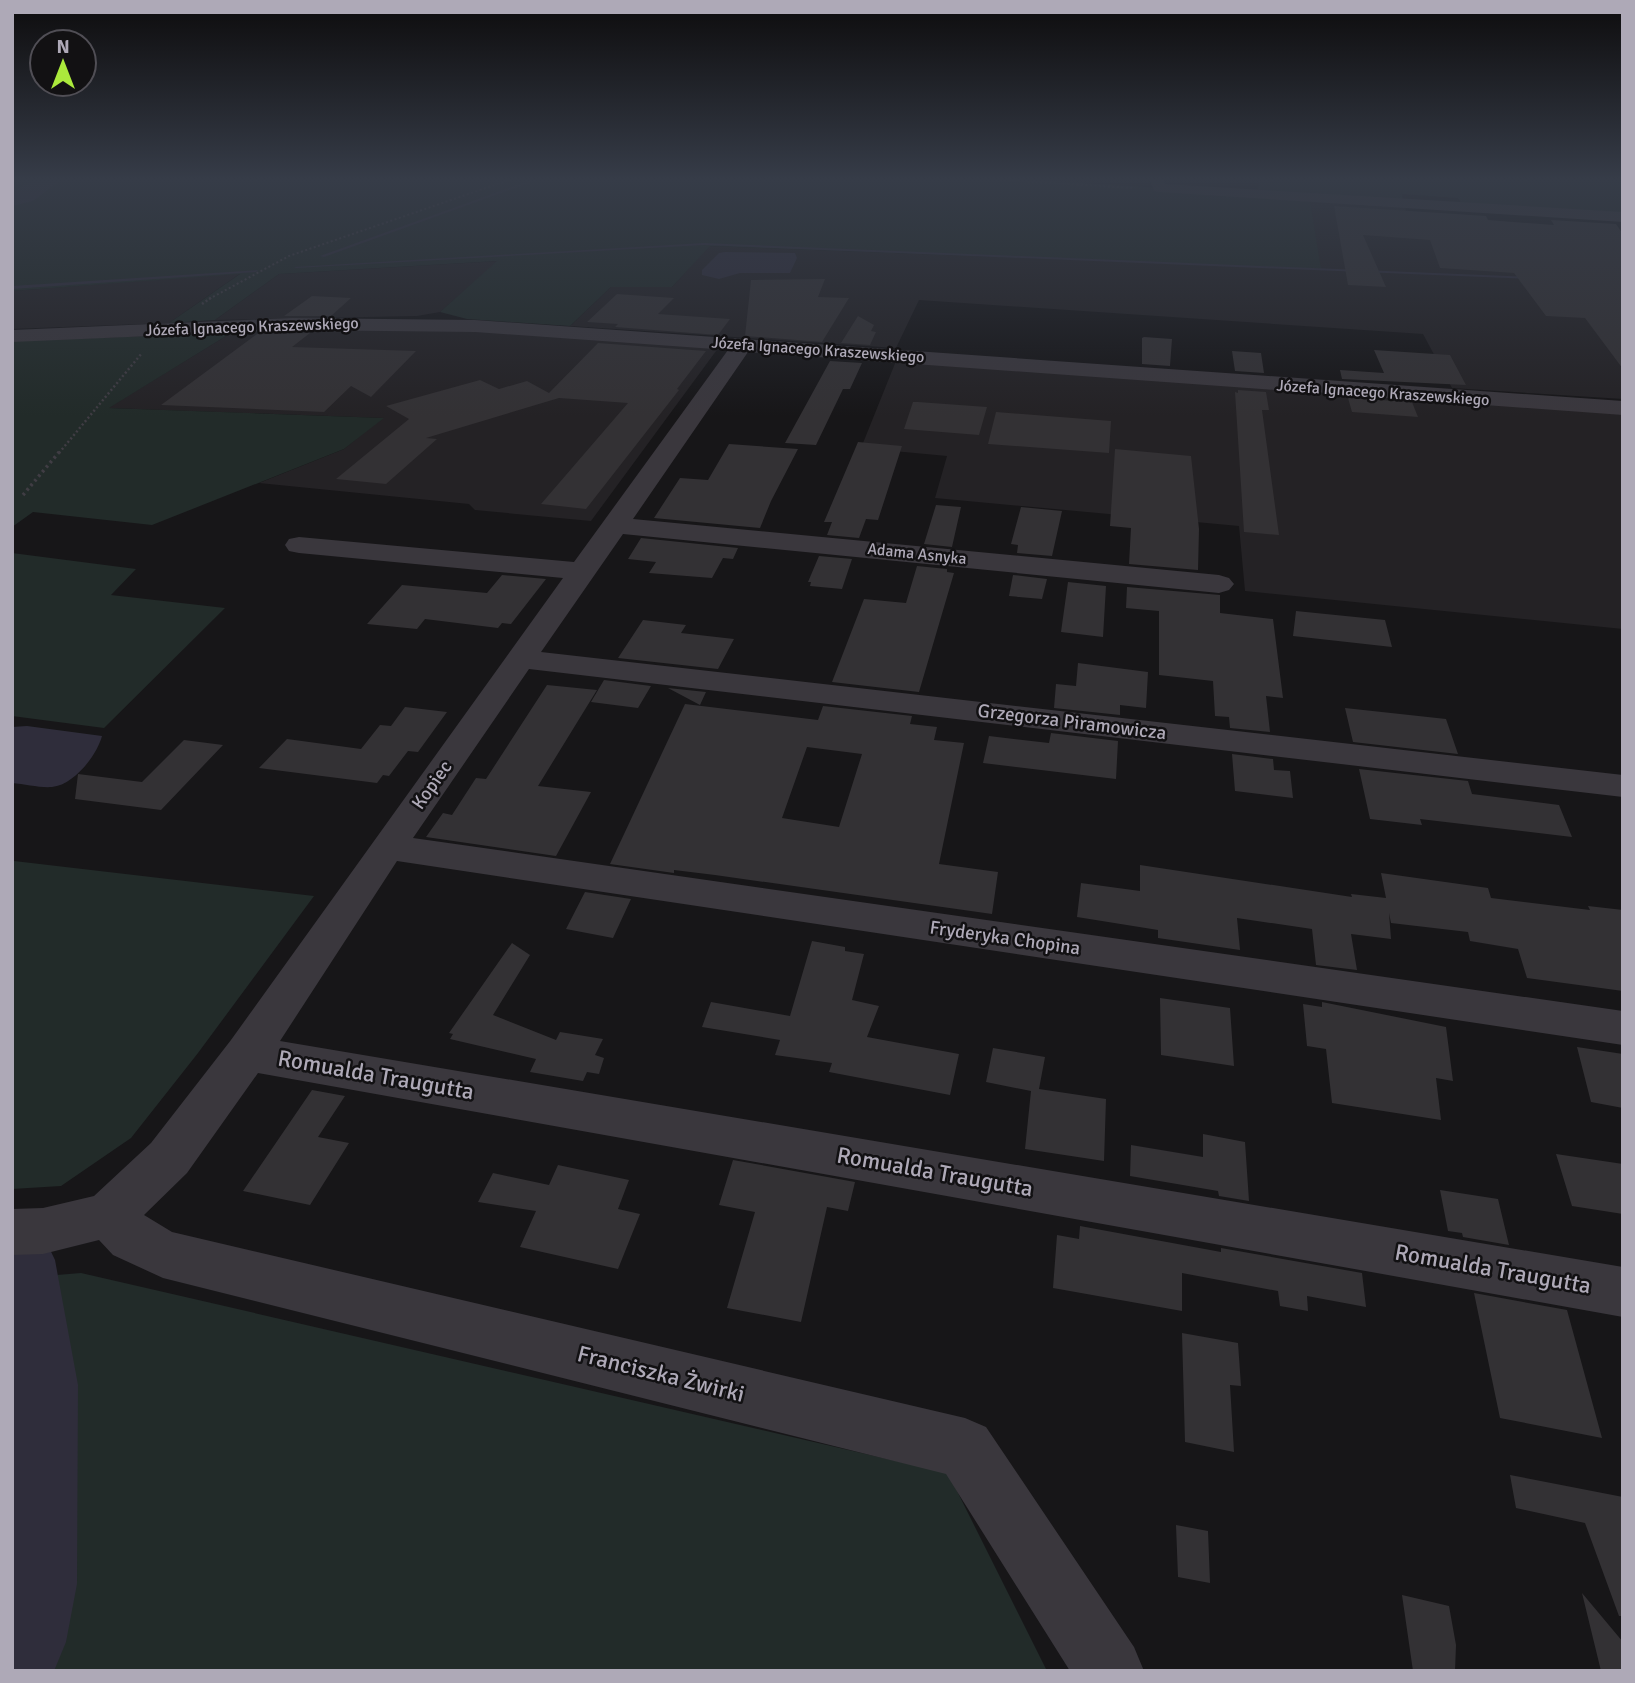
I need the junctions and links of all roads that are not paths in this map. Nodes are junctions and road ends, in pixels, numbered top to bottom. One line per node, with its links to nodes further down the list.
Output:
1 (12, 336): 2 (street, Józefa Ignacego Kraszewskiego)
2 (743, 344): 3 (street, Józefa Ignacego Kraszewskiego); 4 (street, Kopiec)
3 (1623, 408)
4 (616, 525): 6 (street, Kopiec); 7 (street, Adama Asnyka)
5 (299, 545): 6 (street)
6 (582, 572): 8 (street, Kopiec)
7 (1219, 583)
8 (521, 659): 9 (street, Grzegorza Piramowicza); 10 (street, Kopiec)
9 (1623, 786)
10 (387, 847): 11 (street, Fryderyka Chopina); 12 (street, Kopiec)
11 (1623, 1028)
12 (247, 1053): 13 (street, Kopiec); 15 (street, Romualda Traugutta)
13 (109, 1215): 14 (street); 16 (street, Franciszka Żwirki)
14 (28, 1232)
15 (1623, 1292)
16 (1110, 1671)

